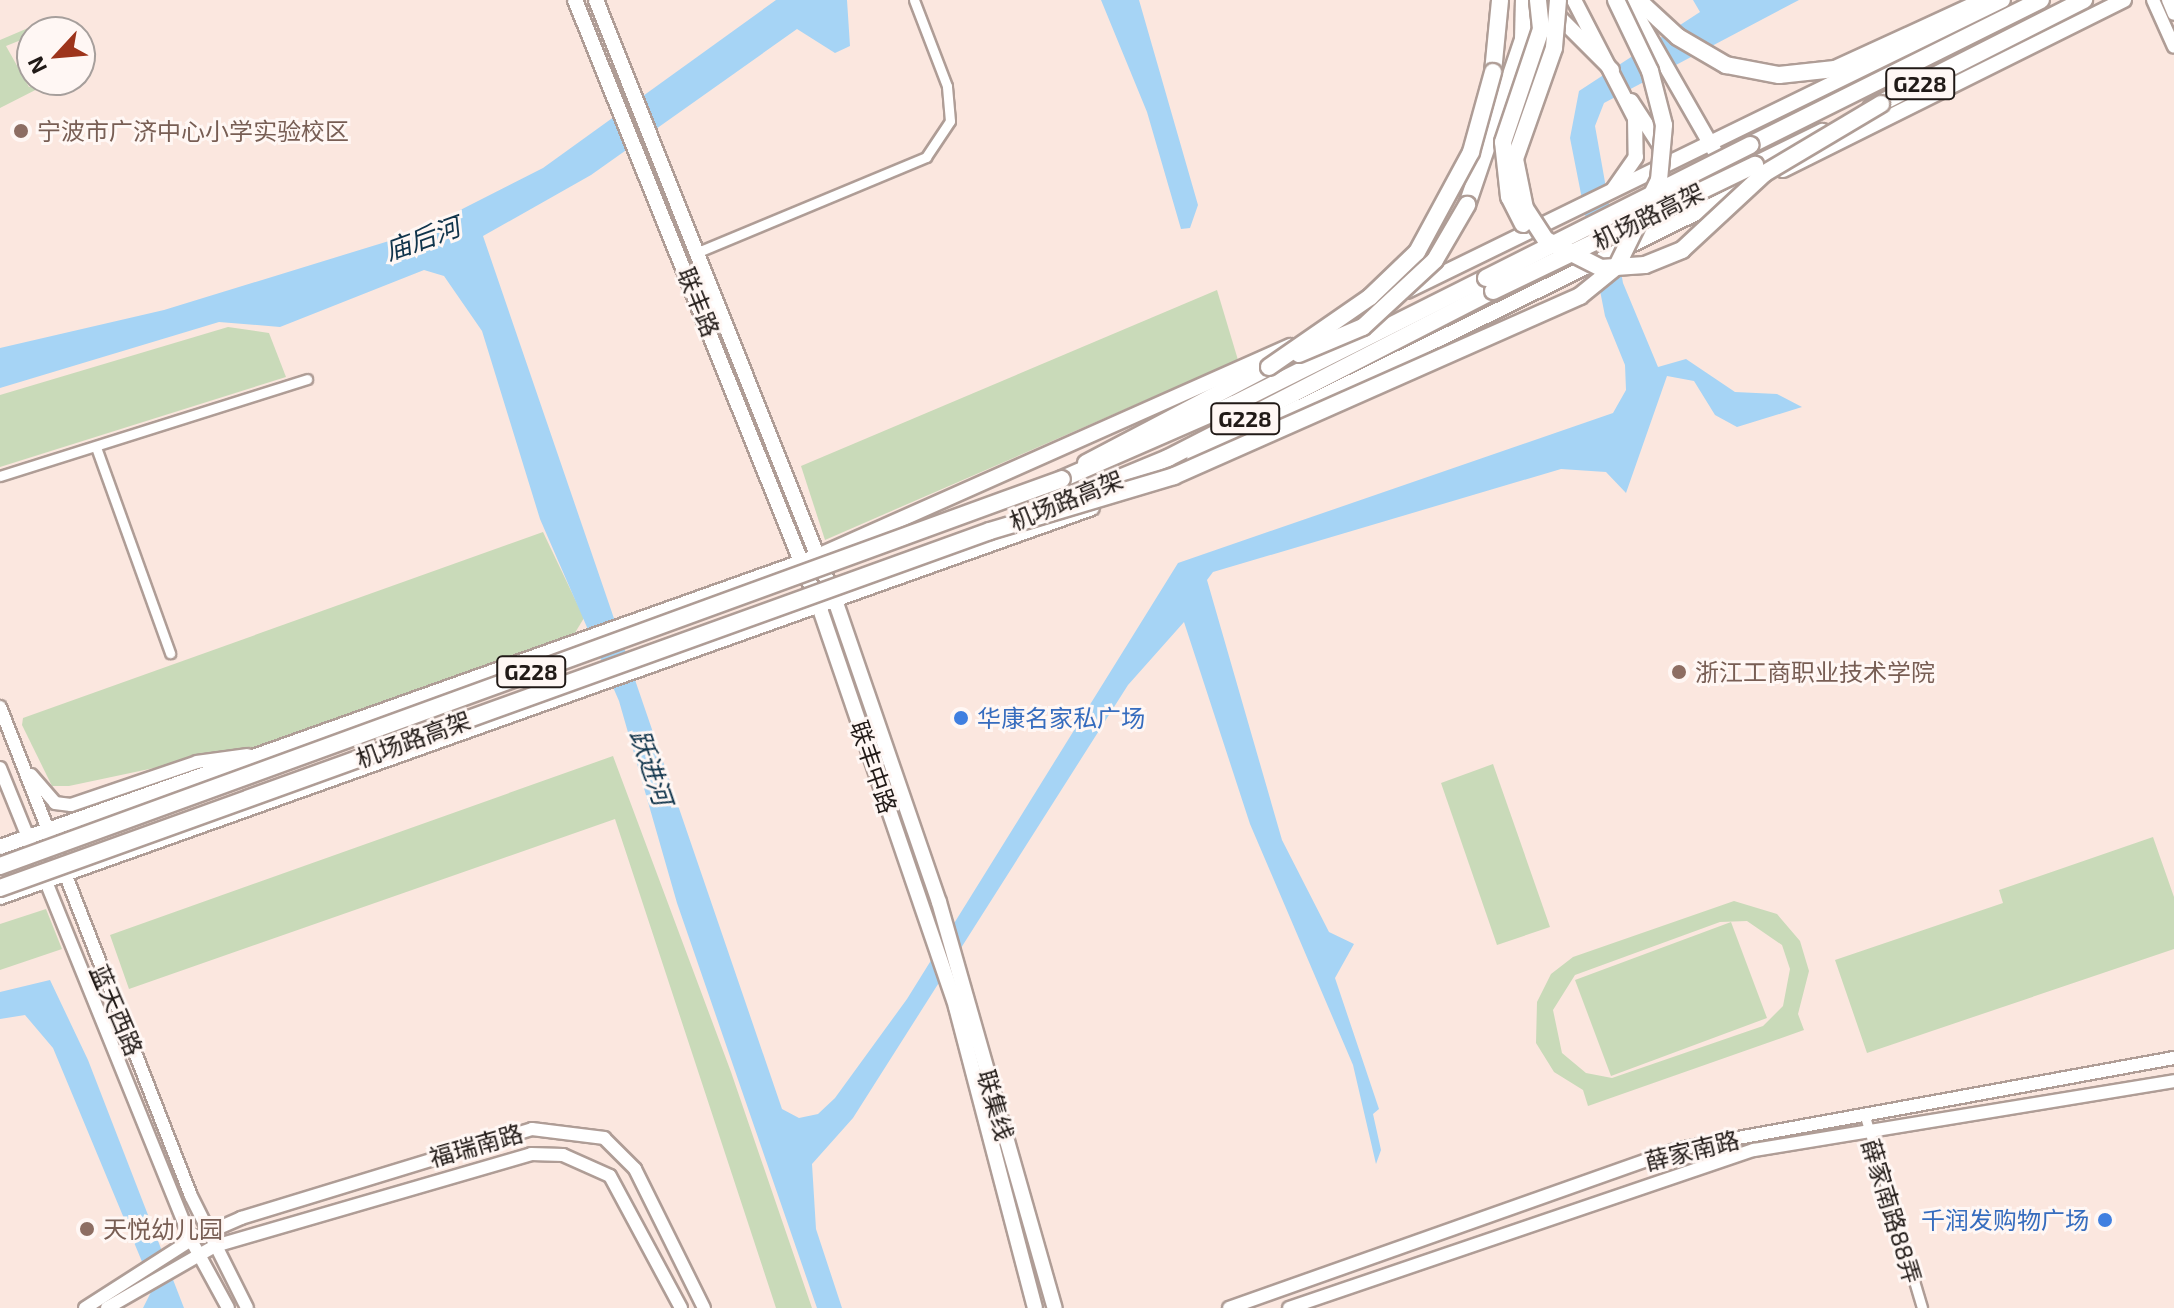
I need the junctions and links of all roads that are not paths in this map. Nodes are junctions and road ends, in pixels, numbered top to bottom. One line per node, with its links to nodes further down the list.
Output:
1 (575, 0): 37 (main road, 联丰路)
2 (596, 0): 28 (main road, 联丰路)
3 (914, 0): 28 (street)
4 (1500, 0): 30 (highway, bridge)
5 (1524, 0): 30 (highway, bridge)
6 (1540, 0): 21 (main road); 29 (highway, bridge)
7 (1558, 0): 29 (highway, bridge)
8 (1574, 0): 21 (main road)
9 (1616, 0): 35 (highway, bridge)
10 (1628, 0): 24 (main road)
11 (1638, 0): 12 (highway)
12 (1986, 0)
13 (2003, 0): 24 (main road)
14 (2041, 0): 34 (highway, 机场路高架 / G228, bridge)
15 (2084, 0): 23 (highway, 机场路高架 / G228)
16 (2124, 0): 26 (main road)
17 (2153, 0): 20 (street)
18 (2168, 0): 19 (street)
19 (2174, 14)
20 (2174, 47)
21 (1612, 65): 22 (main road)
22 (1628, 98): 25 (main road); 27 (main road)
23 (1881, 104): 29 (highway, bridge); 35 (highway, 机场路高架 / G228, bridge)
24 (1707, 147): 25 (main road); 26 (main road)
25 (1670, 164): 27 (main road)
26 (1738, 192): 38 (main road, bridge)
27 (1605, 196): 36 (main road)
28 (698, 252): 36 (main road, 联丰路)
29 (1565, 253)
30 (1269, 367): 34 (highway)
31 (307, 379): 32 (street)
32 (97, 450): 33 (street); 40 (street)
33 (0, 476)
34 (1062, 479): 48 (highway, 机场路高架 / G228, bridge)
35 (990, 531): 51 (highway, 机场路高架 / G228, bridge)
36 (818, 556): 37 (main road); 38 (main road, 联丰路)
37 (802, 561): 39 (main road, 联丰路); 42 (main road)
38 (835, 600): 39 (main road); 53 (main road, 联丰中路)
39 (819, 606): 49 (main road); 54 (main road, 联丰中路)
40 (170, 653)
41 (0, 707): 43 (street, 蓝天西路)
42 (267, 753): 43 (street); 45 (main road)
43 (21, 761): 45 (street, 蓝天西路)
44 (0, 768): 46 (street, 蓝天西路)
45 (45, 830): 46 (main road); 49 (street, 蓝天西路)
46 (26, 837): 47 (main road); 50 (street, 蓝天西路)
47 (0, 847)
48 (0, 866)
49 (61, 876): 50 (main road); 59 (street, 蓝天西路)
50 (43, 883): 52 (main road); 60 (street, 蓝天西路)
51 (0, 888)
52 (0, 897)
53 (939, 902): 71 (main road, 联集线)
54 (929, 927): 70 (main road, 联集线)
55 (2174, 1058): 57 (street, 薛家南路)
56 (2174, 1081): 58 (street, 薛家南路)
57 (1864, 1113): 58 (street, 薛家南路88弄); 72 (street, 薛家南路)
58 (1866, 1132): 73 (street, 薛家南路); 74 (street, 薛家南路88弄)
59 (207, 1232): 60 (street, 福瑞南路); 61 (street, 蓝天西路); 69 (street, 福瑞南路)
60 (191, 1240): 62 (street, 蓝天西路); 63 (street, 福瑞南路)
61 (215, 1246): 62 (street, 福瑞南路); 67 (street, 蓝天西路); 68 (street, 福瑞南路)
62 (198, 1254): 63 (street, 福瑞南路); 66 (street, 蓝天西路)
63 (136, 1284): 64 (street); 65 (street)
64 (85, 1308)
65 (107, 1308)
66 (228, 1308)
67 (247, 1308)
68 (681, 1308)
69 (704, 1308)
70 (1035, 1308)
71 (1055, 1308)
72 (1229, 1308)
73 (1289, 1308)
74 (1922, 1308)

